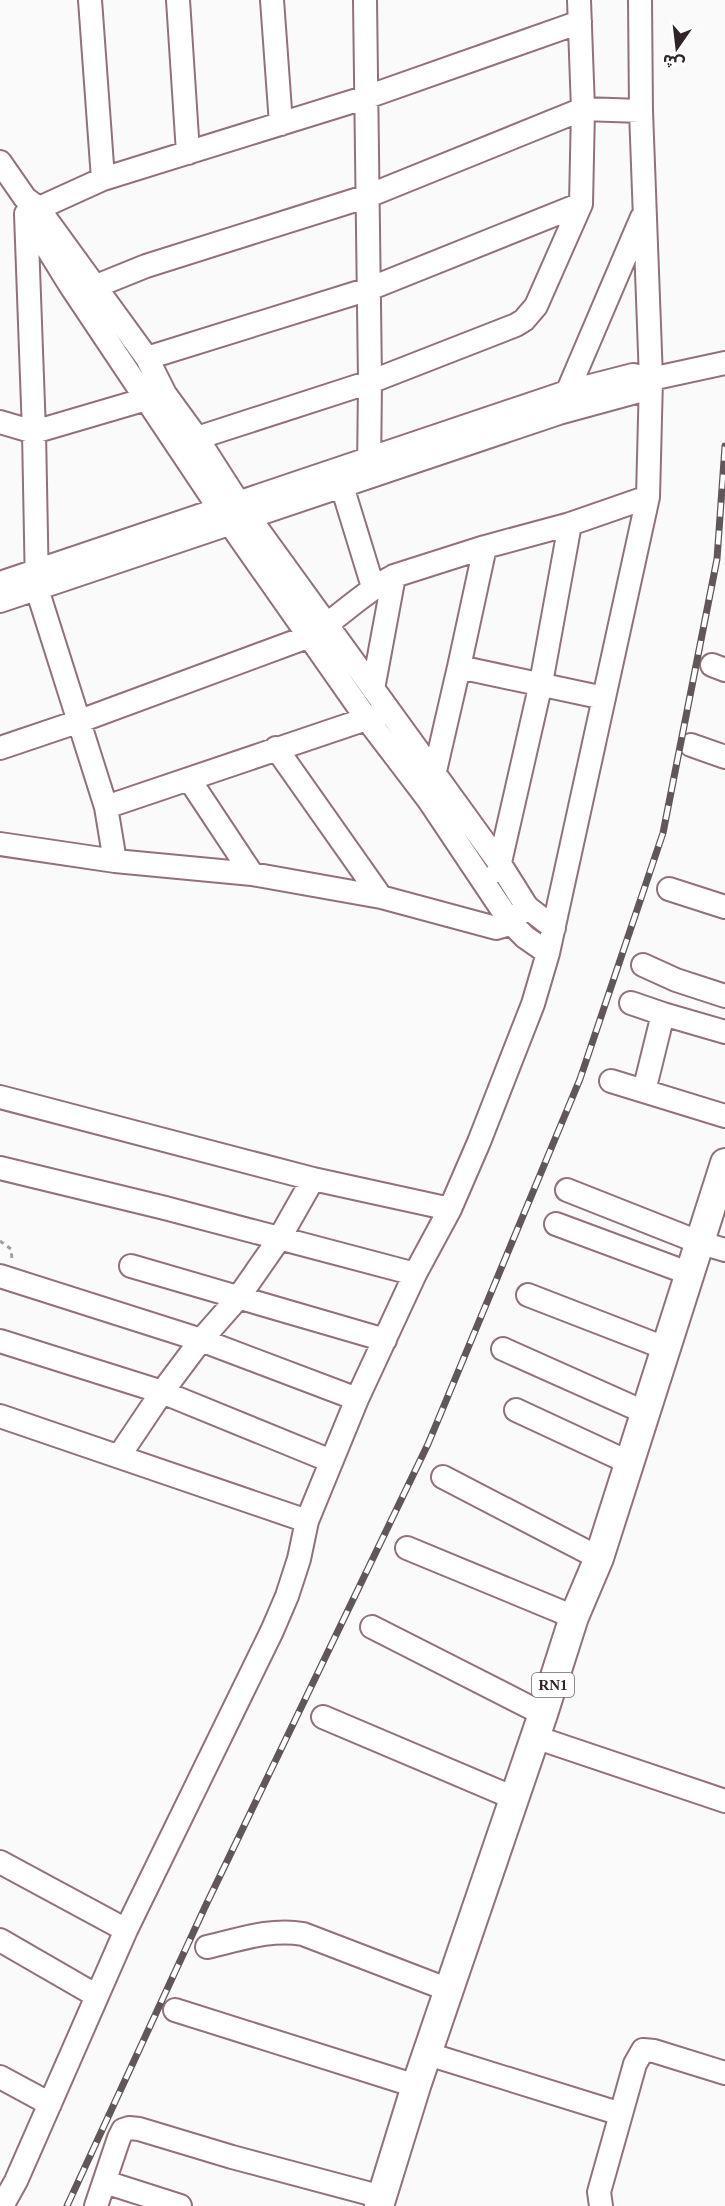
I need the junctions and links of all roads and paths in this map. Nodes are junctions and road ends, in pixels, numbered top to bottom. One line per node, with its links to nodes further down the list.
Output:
1 (90, 0): 13 (street)
2 (178, 0): 11 (street)
3 (272, 0): 10 (street)
4 (640, 0): 9 (street)
5 (368, 1): 7 (street)
6 (579, 11): 7 (street); 8 (street)
7 (367, 97): 10 (street); 14 (street)
8 (582, 109): 9 (street); 14 (street); 15 (street)
9 (641, 111): 17 (street)
10 (281, 124): 11 (street)
11 (188, 153): 13 (street)
12 (0, 162): 16 (street)
13 (103, 179): 16 (street)
14 (368, 196): 18 (street); 19 (street)
15 (581, 204): 19 (street); 23 (street)
16 (30, 207): 18 (street); 25 (street); 28 (street)
17 (645, 211): 22 (street); 24 (street)
18 (94, 287): 20 (street)
19 (369, 289): 20 (street); 23 (street)
20 (147, 358): 25 (street)
21 (725, 363): 22 (street)
22 (651, 379): 24 (street); 26 (street); 32 (street)
23 (370, 382): 29 (street); 30 (street)
24 (567, 392): 26 (street); 30 (street)
25 (156, 397): 28 (street); 29 (street); 33 (street)
26 (559, 413): 30 (street)
27 (0, 422): 28 (street)
28 (34, 432): 37 (street)
29 (197, 438): 33 (street)
30 (369, 469): 31 (street)
31 (340, 478): 33 (street); 39 (street)
32 (648, 497): 34 (street); 45 (street)
33 (235, 513): 37 (street); 41 (street)
34 (570, 524): 35 (street); 43 (street)
35 (485, 547): 36 (street); 42 (street)
36 (394, 576): 39 (street); 44 (street)
37 (37, 580): 38 (street); 40 (street); 47 (street)
38 (0, 583)
39 (373, 587): 41 (street)
40 (0, 601)
41 (318, 631): 44 (street); 46 (street); 47 (street)
42 (459, 667): 43 (street); 52 (street)
43 (541, 683): 45 (street); 58 (street)
44 (374, 689): 46 (street)
45 (604, 698): 66 (street)
46 (377, 715): 50 (street); 52 (street); 54 (street)
47 (80, 721): 49 (street); 55 (street)
48 (691, 745): 51 (street)
49 (0, 748)
50 (276, 748): 53 (street); 62 (street)
51 (725, 757)
52 (434, 774): 54 (street); 58 (street)
53 (189, 779): 55 (street); 59 (street)
54 (428, 798): 61 (street)
55 (106, 807): 57 (street)
56 (0, 844): 57 (street)
57 (115, 861): 59 (street)
58 (500, 864): 61 (street); 63 (street)
59 (252, 874): 62 (street)
60 (669, 889): 64 (street)
61 (492, 893): 65 (street)
62 (381, 897): 65 (street)
63 (527, 907): 65 (street); 66 (street)
64 (725, 908)
65 (511, 923): 67 (street)
66 (554, 928): 67 (street)
67 (548, 953): 81 (street)
68 (643, 965): 69 (street)
69 (725, 996)
70 (631, 1003): 71 (street)
71 (663, 1014): 72 (street); 74 (street)
72 (725, 1032)
73 (611, 1081): 74 (street)
74 (644, 1091): 76 (street)
75 (0, 1097): 79 (street)
76 (725, 1116)
77 (725, 1163): 84 (main road, RN1)
78 (0, 1168): 83 (street)
79 (313, 1179): 81 (street); 83 (street)
80 (567, 1190): 84 (street)
81 (450, 1209): 87 (street)
82 (556, 1224): 86 (street)
83 (279, 1239): 87 (street); 90 (street)
84 (713, 1246): 86 (main road, RN1)
85 (131, 1266): 90 (street)
86 (688, 1273): 94 (main road, RN1)
87 (415, 1274): 92 (street)
88 (0, 1276): 91 (street)
89 (528, 1294): 94 (street)
90 (238, 1298): 91 (street); 92 (street)
91 (201, 1340): 96 (street); 97 (street)
92 (384, 1340): 97 (street)
93 (0, 1341): 96 (street)
94 (665, 1348): 99 (main road, RN1)
95 (503, 1349): 99 (street)
96 (162, 1392): 101 (street); 102 (street)
97 (357, 1400): 102 (street)
98 (516, 1410): 103 (street)
99 (645, 1412): 103 (main road, RN1)
100 (0, 1416): 101 (street)
101 (119, 1456): 105 (street)
102 (331, 1461): 105 (street)
103 (630, 1463): 107 (main road, RN1)
104 (443, 1477): 107 (street)
105 (306, 1521): 115 (street)
106 (407, 1548): 108 (street)
107 (598, 1558): 108 (main road, RN1)
108 (574, 1617): 111 (main road, RN1)
109 (372, 1627): 111 (street)
110 (322, 1717): 112 (street)
111 (539, 1726): 112 (main road, RN1); 113 (street)
112 (514, 1798): 118 (main road, RN1)
113 (725, 1800)
114 (0, 1862): 115 (street)
115 (126, 1930): 119 (street)
116 (0, 1940): 119 (street)
117 (207, 1947): 118 (street)
118 (449, 1990): 121 (main road, RN1)
119 (97, 1996): 125 (street)
120 (175, 2010): 124 (street)
121 (428, 2054): 124 (main road, RN1); 126 (street)
122 (725, 2073): 126 (street)
123 (0, 2077): 125 (street)
124 (416, 2086): 129 (main road, RN1)
125 (50, 2104): 127 (street)
126 (621, 2114): 133 (street)
127 (8, 2177): 130 (street)
128 (105, 2182): 129 (street); 131 (street); 132 (street)
129 (380, 2202)
130 (2, 2206)
131 (96, 2206)
132 (180, 2206)
133 (601, 2206)

